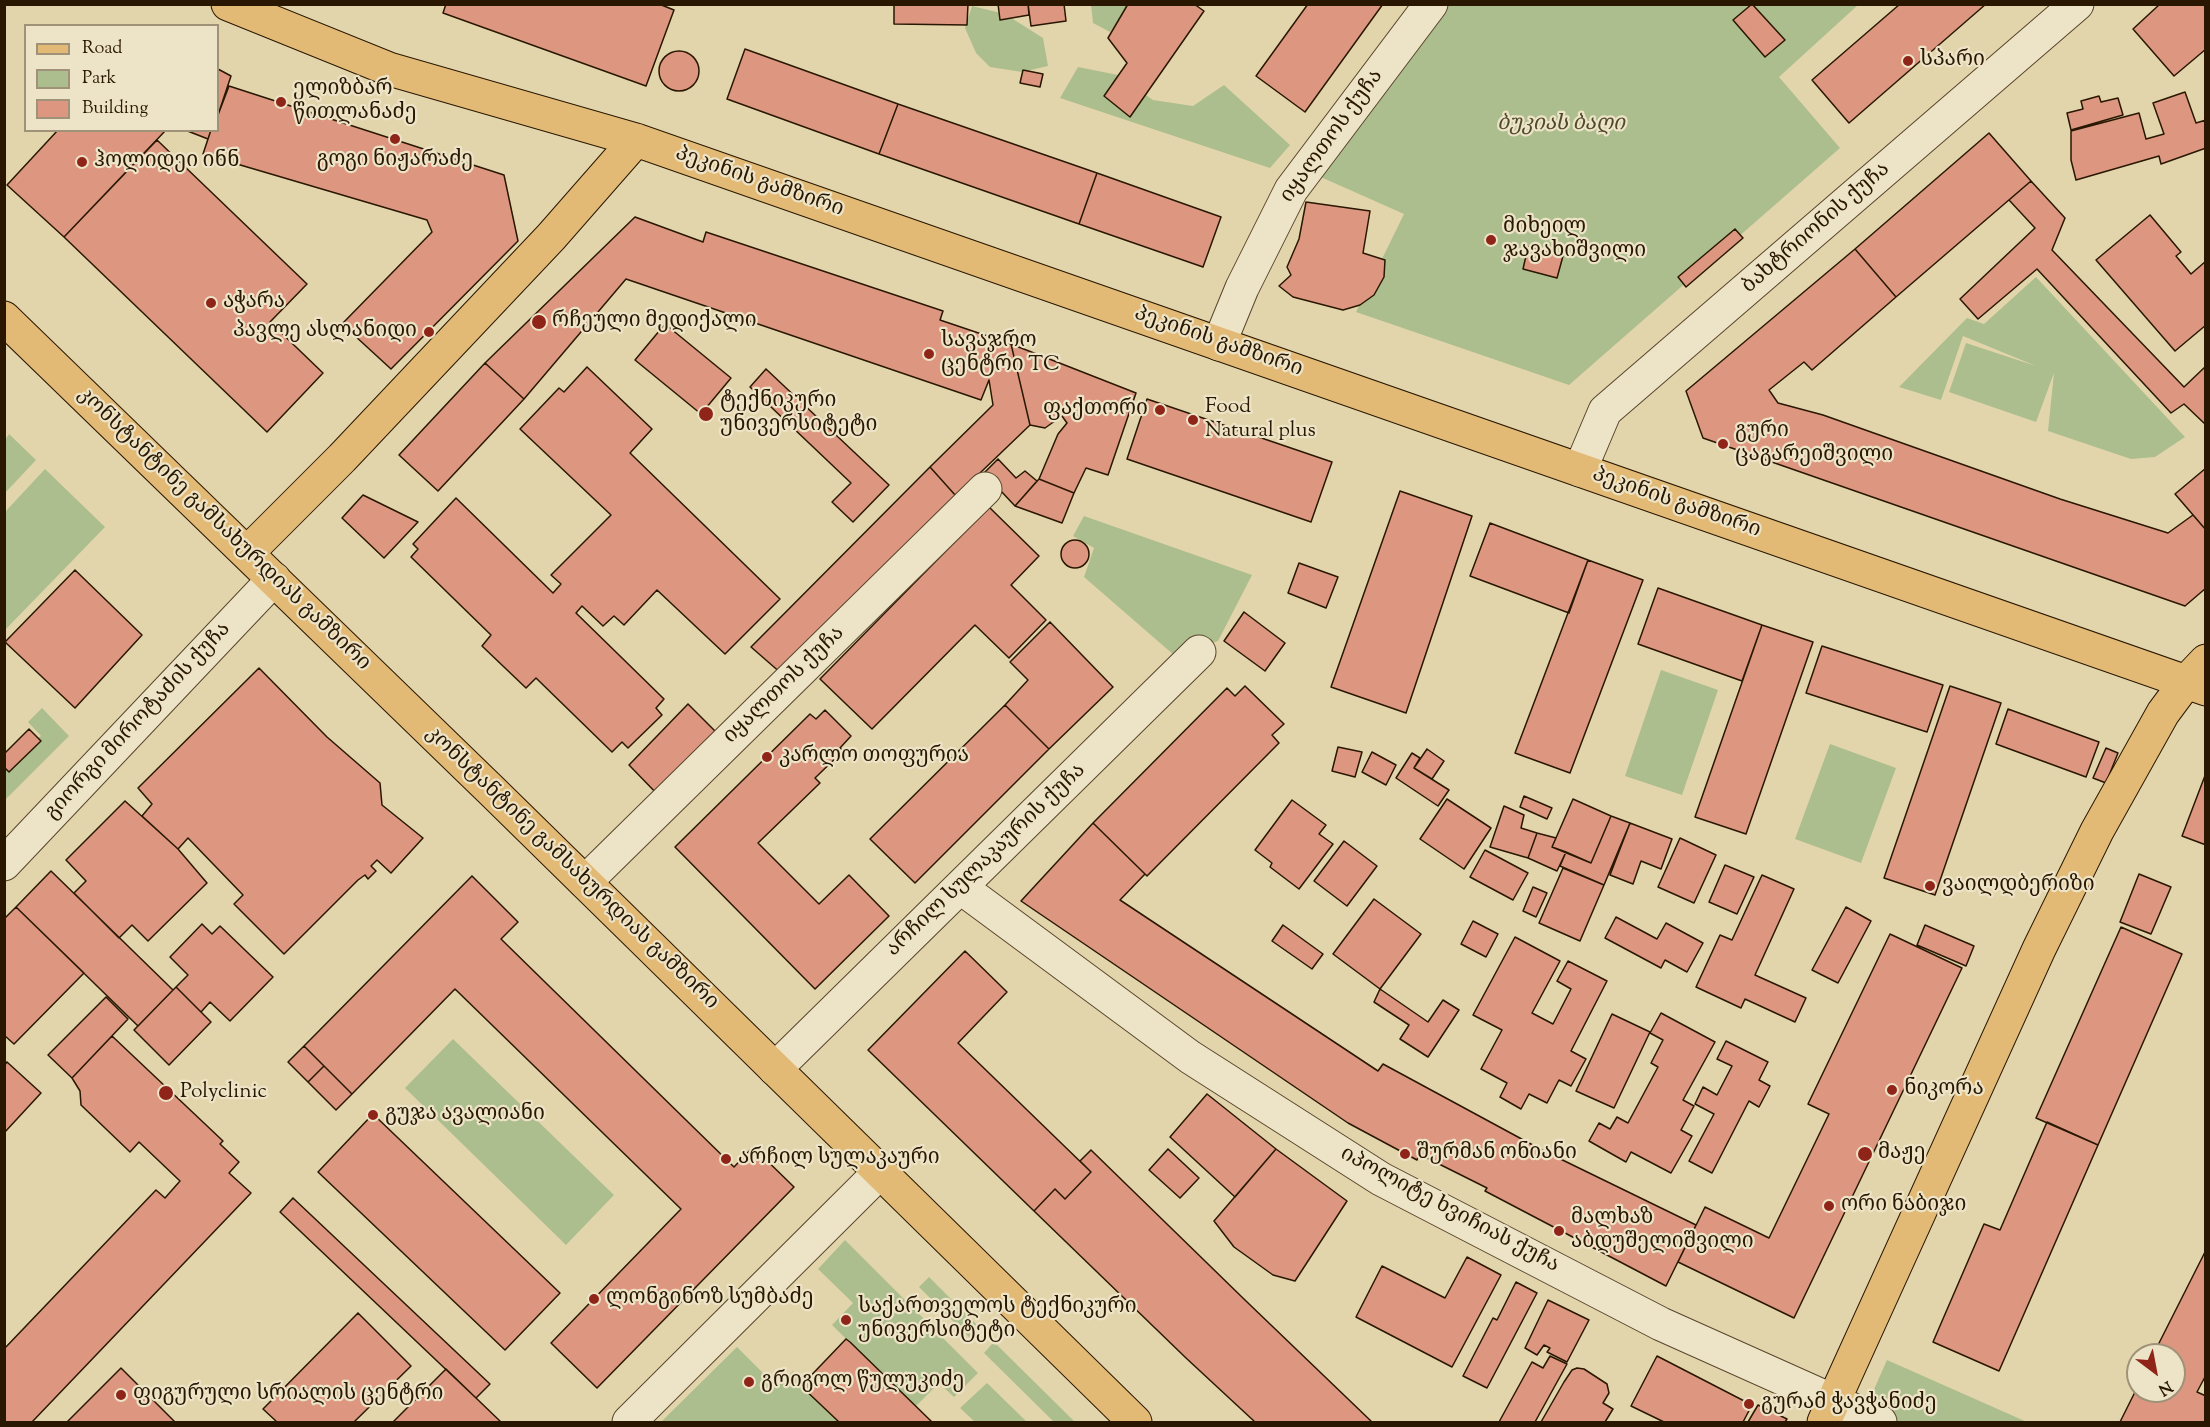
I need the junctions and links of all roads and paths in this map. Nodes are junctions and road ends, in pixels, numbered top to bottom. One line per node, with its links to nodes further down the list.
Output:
1 (228, 4): 4 (main road, პეკინის გამზირი)
2 (1431, 4): 6 (street, იყალთოს ქუჩა)
3 (2077, 4): 7 (street, ბახტრიონის ქუჩა)
4 (636, 140): 6 (main road, პეკინის გამზირი); 9 (main road)
5 (4, 318): 9 (main road, კონსტანტინე გამსახურდიას გამზირი)
6 (1219, 344): 7 (main road, პეკინის გამზირი)
7 (1580, 470): 12 (main road, პეკინის გამზირი)
8 (986, 489): 14 (street, იყალთოს ქუჩა)
9 (247, 553): 10 (main road, კონსტანტინე გამსახურდიას გამზირი)
10 (274, 579): 13 (street, გიორგი მიროტაძის ქუჩა); 14 (main road, კონსტანტინე გამსახურდიას გამზირი)
11 (1199, 652): 15 (street, არჩილ სულაკაურის ქუჩა)
12 (2199, 677): 18 (main road)
13 (4, 864)
14 (585, 882): 16 (main road, კონსტანტინე გამსახურდიას გამზირი)
15 (960, 887): 16 (street, არჩილ სულაკაურის ქუჩა); 18 (street, იპოლიტე ხვიჩიას ქუჩა)
16 (775, 1068): 17 (main road, კონსტანტინე გამსახურდიას გამზირი)
17 (880, 1172): 19 (street); 20 (main road, კონსტანტინე გამსახურდიას გამზირი)
18 (1829, 1412): 21 (street, იპოლიტე ხვიჩიას ქუჩა)
19 (629, 1422)
20 (1135, 1422)
21 (1880, 1422)

